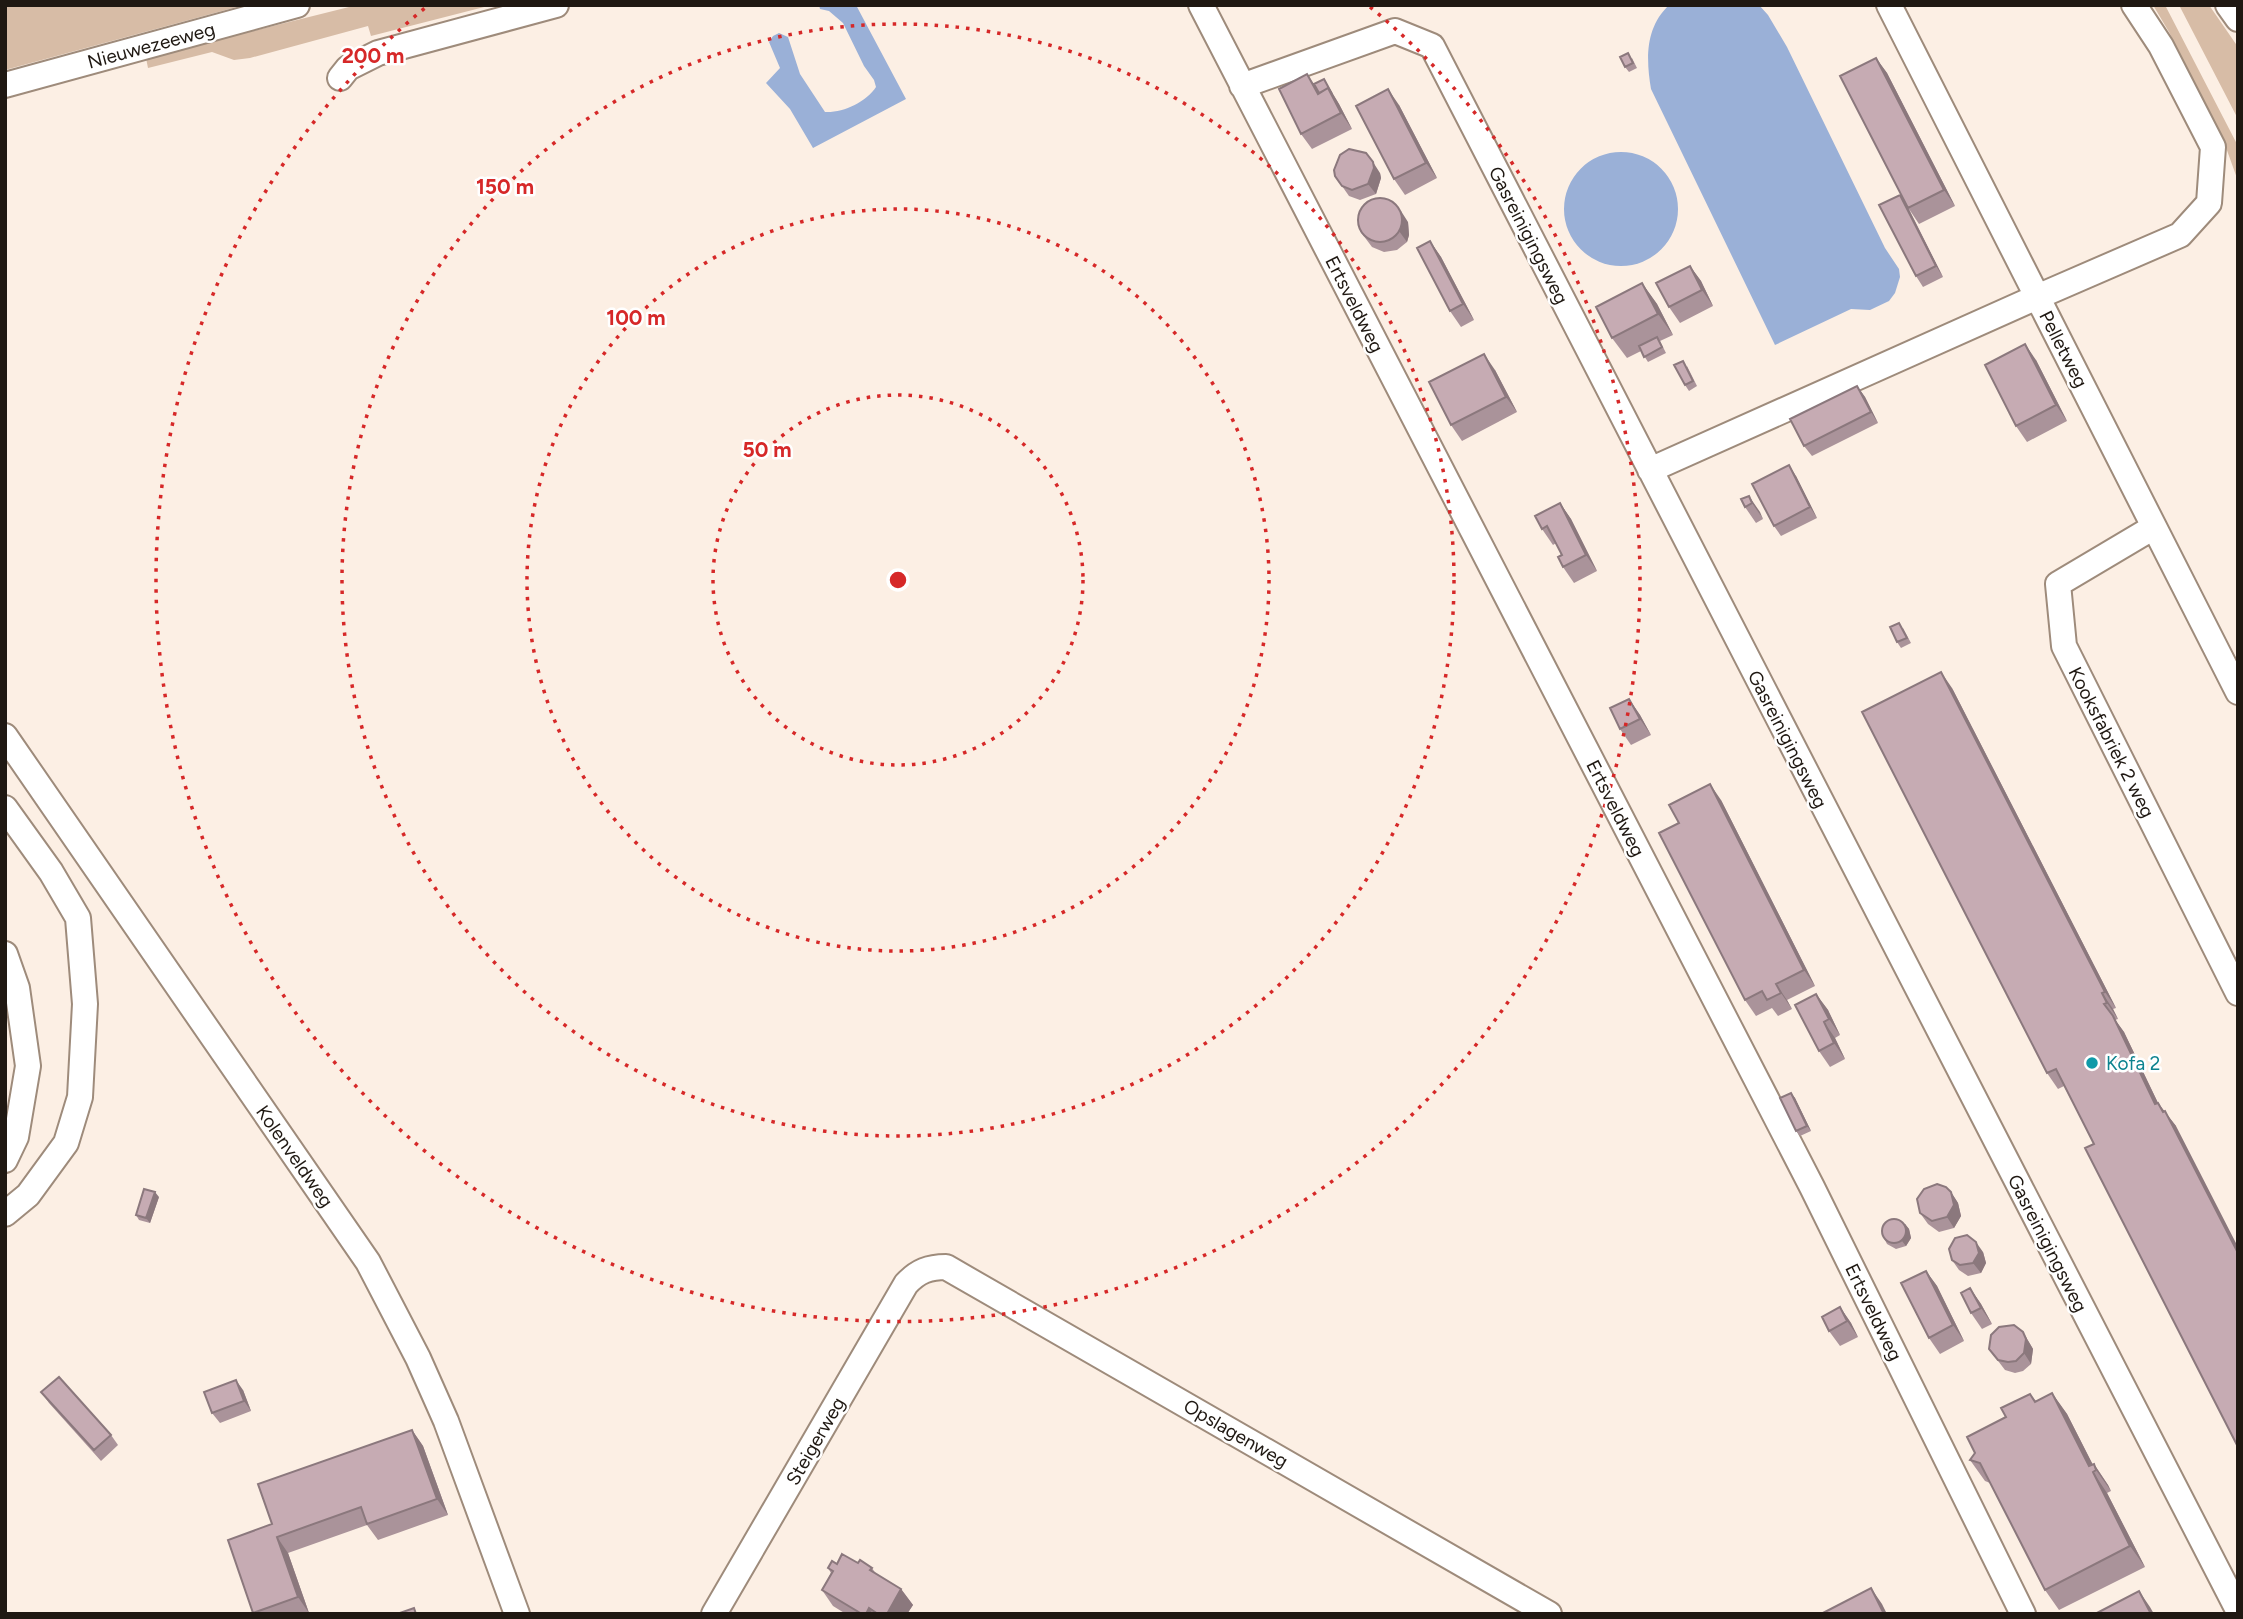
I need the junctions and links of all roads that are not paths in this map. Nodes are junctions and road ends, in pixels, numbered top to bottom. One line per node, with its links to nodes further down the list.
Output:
1 (297, 5): 9 (lane, Nieuwezeeweg)
2 (556, 5): 8 (lane)
3 (1201, 5): 10 (lane, Ertsveldweg)
4 (1889, 5): 11 (lane, Pelletweg)
5 (2134, 5): 11 (lane)
6 (2228, 5): 7 (lane)
7 (2238, 19)
8 (340, 78)
9 (5, 85)
10 (1242, 86): 12 (lane, Gasreinigingsweg); 26 (lane, Ertsveldweg)
11 (2037, 297): 12 (lane); 13 (lane, Pelletweg)
12 (1650, 470): 22 (lane, Gasreinigingsweg)
13 (2154, 527): 14 (lane, Pelletweg); 18 (lane, Kooksfabriek 2 weg)
14 (2238, 692)
15 (5, 736): 23 (lane, Kolenveldweg)
16 (5, 808): 20 (lane)
17 (5, 954): 19 (lane)
18 (2238, 993)
19 (5, 1160)
20 (5, 1214)
21 (920, 1271): 24 (lane, Steigerweg); 25 (lane, Opslagenweg)
22 (2238, 1610)
23 (517, 1614)
24 (714, 1614)
25 (1549, 1614)
26 (2023, 1614)

